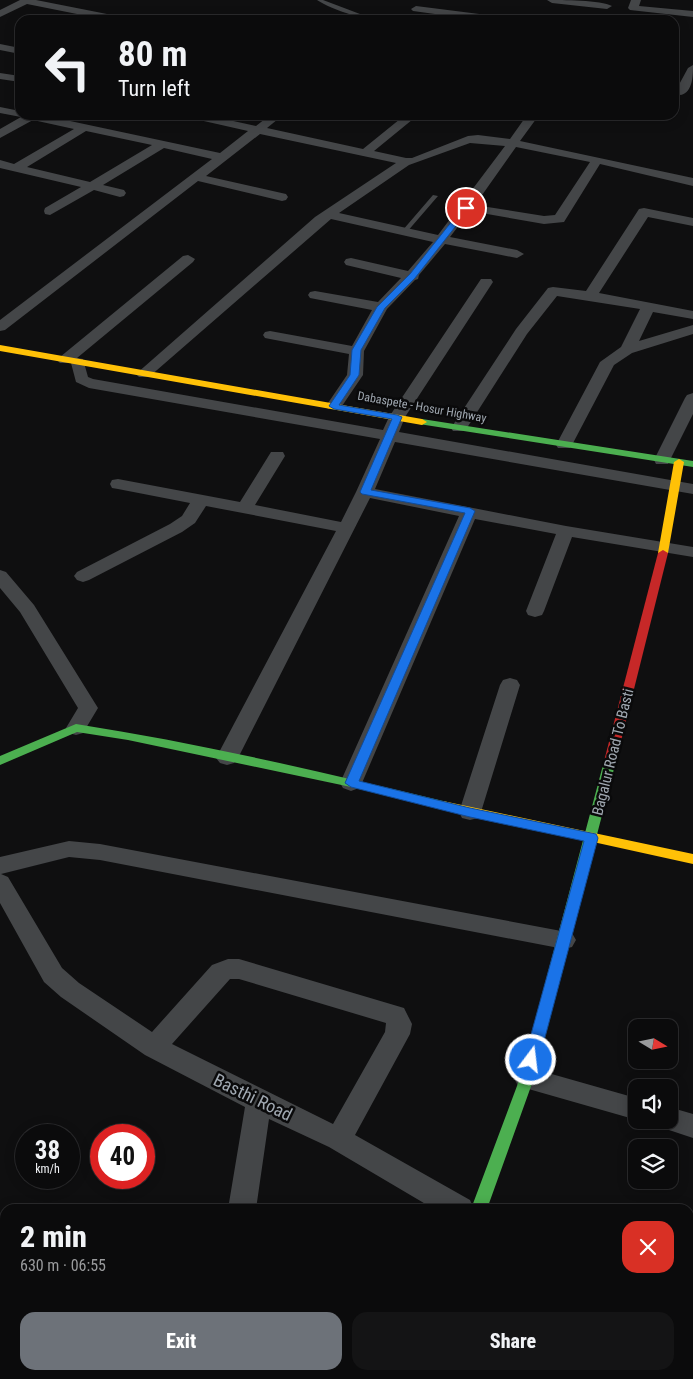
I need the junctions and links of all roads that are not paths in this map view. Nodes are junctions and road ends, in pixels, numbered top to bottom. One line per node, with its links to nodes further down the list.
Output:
1 (319, 0): 11 (lane)
2 (427, 0): 12 (street)
3 (552, 0): 6 (street)
4 (636, 0): 7 (street)
5 (27, 1): 8 (street); 10 (street)
6 (607, 6)
7 (656, 10): 9 (street); 13 (street)
8 (0, 14)
9 (693, 14)
10 (97, 15)
11 (359, 15)
12 (446, 15)
13 (653, 15)
14 (0, 47): 15 (street)
15 (15, 50)
16 (693, 68): 19 (street)
17 (0, 76): 18 (street)
18 (15, 78)
19 (679, 89)
20 (679, 92): 21 (street)
21 (693, 94)
22 (0, 110): 23 (street)
23 (15, 113)
24 (21, 120): 32 (street)
25 (50, 120): 30 (street)
26 (213, 120): 31 (street)
27 (271, 120): 31 (street)
28 (406, 120): 35 (street)
29 (529, 120): 33 (street)
30 (84, 128): 34 (street); 40 (street)
31 (258, 130): 35 (street); 36 (street)
32 (0, 134)
33 (512, 143): 37 (street); 38 (street); 47 (street)
34 (161, 145): 36 (street); 43 (street)
35 (365, 153): 38 (street)
36 (222, 157): 41 (street)
37 (597, 160): 42 (street); 47 (street)
38 (406, 162): 49 (street)
39 (0, 164): 40 (street)
40 (16, 168): 43 (street)
41 (196, 177): 46 (street); 63 (street)
42 (693, 182)
43 (92, 186): 44 (street); 48 (street)
44 (120, 193)
45 (434, 196): 51 (lane)
46 (282, 197)
47 (466, 208): 52 (street)
48 (50, 211)
49 (328, 214): 51 (street); 70 (street)
50 (693, 222): 59 (street)
51 (404, 232): 52 (street)
52 (442, 239): 53 (street); 56 (street)
53 (517, 254)
54 (188, 259): 69 (street)
55 (351, 262): 56 (street)
56 (413, 276): 60 (street)
57 (486, 282): 73 (street)
58 (315, 295): 60 (street)
59 (590, 296): 61 (street); 74 (street)
60 (382, 307): 67 (street)
61 (648, 308): 62 (street); 68 (street)
62 (693, 315)
63 (0, 327)
64 (693, 329): 68 (street)
65 (270, 335): 67 (street)
66 (0, 348): 69 (main road, Dabaspete - Hosur Highway)
67 (356, 350): 72 (street)
68 (627, 350): 76 (street)
69 (71, 361): 70 (main road, Dabaspete - Hosur Highway); 75 (street)
70 (144, 374): 72 (main road, Dabaspete - Hosur Highway)
71 (693, 398): 78 (street)
72 (334, 406): 73 (main road, Dabaspete - Hosur Highway)
73 (397, 417): 74 (main road, Dabaspete - Hosur Highway); 75 (street)
74 (459, 428): 76 (main road, Dabaspete - Hosur Highway)
75 (389, 437): 82 (street); 84 (street)
76 (564, 445): 78 (main road, Dabaspete - Hosur Highway)
77 (277, 456): 86 (street)
78 (662, 460): 79 (main road, Dabaspete - Hosur Highway)
79 (679, 462): 80 (main road, Dabaspete - Hosur Highway); 82 (main road, Bagalur Road To Basti)
80 (693, 464)
81 (118, 484): 85 (street)
82 (675, 486): 83 (street); 90 (main road, Bagalur Road To Basti)
83 (693, 489)
84 (365, 492): 87 (street); 88 (street)
85 (201, 500): 86 (street); 93 (street)
86 (244, 509): 88 (street)
87 (470, 511): 89 (street); 99 (street)
88 (346, 528): 97 (street)
89 (566, 531): 90 (street); 94 (street)
90 (664, 548): 91 (street); 101 (main road, Bagalur Road To Basti)
91 (693, 552)
92 (0, 576): 96 (street)
93 (83, 576)
94 (535, 611)
95 (510, 685): 100 (street)
96 (76, 728): 97 (main road); 98 (main road)
97 (227, 758): 99 (main road)
98 (0, 761)
99 (351, 783): 100 (main road)
100 (470, 812): 101 (main road)
101 (592, 838): 102 (main road); 105 (main road, Bagalur Road To Basti)
102 (693, 859)
103 (0, 866): 105 (street)
104 (0, 883): 106 (street, Basthi Road)
105 (564, 940): 107 (main road, Bagalur Road To Basti)
106 (154, 1048): 108 (street, Basthi Road); 112 (street)
107 (527, 1078): 109 (street); 115 (main road, Bagalur Road To Basti)
108 (259, 1101): 112 (street, Basthi Road); 113 (street)
109 (628, 1107)
110 (678, 1122): 111 (street)
111 (693, 1126)
112 (338, 1139): 114 (street, Basthi Road)
113 (243, 1204)
114 (451, 1204)
115 (480, 1204)

